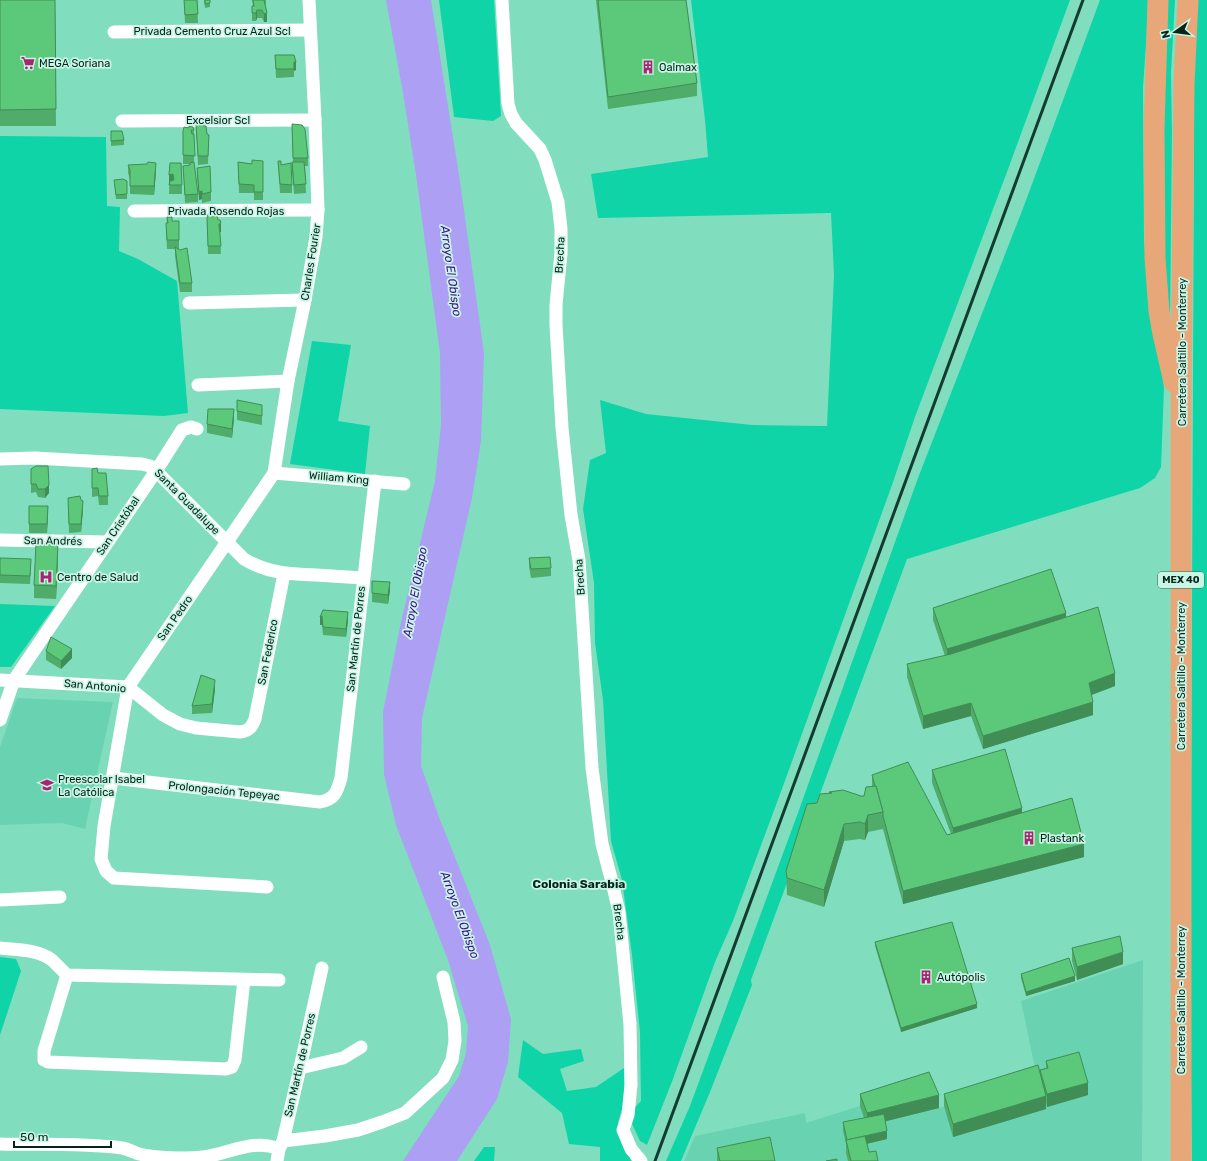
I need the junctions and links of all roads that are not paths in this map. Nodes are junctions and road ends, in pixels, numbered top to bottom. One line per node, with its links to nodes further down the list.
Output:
1 (309, 0): 5 (street, Charles Fourier)
2 (502, 0): 47 (street, Brecha)
3 (1158, 0): 15 (main road)
4 (1188, 0): 15 (main road, Carretera Saltillo - Monterrey / MEX 40)
5 (310, 30): 6 (street, Privada Cemento Cruz Azul Scl); 7 (street, Charles Fourier)
6 (114, 32)
7 (315, 120): 8 (street, Excelsior Scl); 9 (street, Charles Fourier)
8 (122, 121)
9 (318, 210): 10 (street, Privada Rosendo Rojas); 11 (street, Charles Fourier)
10 (134, 211)
11 (305, 300): 12 (street); 13 (street, Charles Fourier)
12 (189, 303)
13 (288, 381): 14 (street); 19 (street, Charles Fourier)
14 (198, 385)
15 (1181, 402): 48 (main road, Carretera Saltillo - Monterrey / MEX 40)
16 (197, 429): 18 (street, San Cristóbal)
17 (0, 459): 18 (street, Santa Guadalupe)
18 (156, 471): 23 (street, San Cristóbal); 24 (street, Santa Guadalupe)
19 (274, 473): 20 (street, William King); 24 (street, San Pedro)
20 (374, 481): 21 (street, William King); 26 (street, San Martín de Porres)
21 (404, 484)
22 (0, 540): 23 (street, San Andrés)
23 (107, 542): 28 (street, San Cristóbal)
24 (227, 543): 25 (street, Santa Guadalupe); 29 (street, San Pedro)
25 (284, 574): 26 (street, Santa Guadalupe); 31 (street, San Federico)
26 (363, 578): 33 (street, San Martín de Porres)
27 (0, 680): 28 (street, San Antonio)
28 (14, 680): 29 (street, San Antonio); 30 (street, San Cristóbal)
29 (128, 687): 31 (street, San Antonio); 32 (street, San Pedro)
30 (0, 720)
31 (250, 729)
32 (112, 778): 33 (street, Prolongación Tepeyac); 34 (street, San Pedro)
33 (334, 796)
34 (267, 887)
35 (60, 897): 36 (street)
36 (0, 900)
37 (0, 948): 39 (street)
38 (322, 968): 44 (street, San Martín de Porres)
39 (67, 976): 41 (street); 41 (street)
40 (443, 977): 46 (street)
41 (244, 980): 42 (street)
42 (279, 980)
43 (361, 1047): 44 (street)
44 (300, 1068): 46 (street, San Martín de Porres)
45 (0, 1144): 46 (street)
46 (280, 1150)
47 (641, 1161)
48 (1181, 1161)

